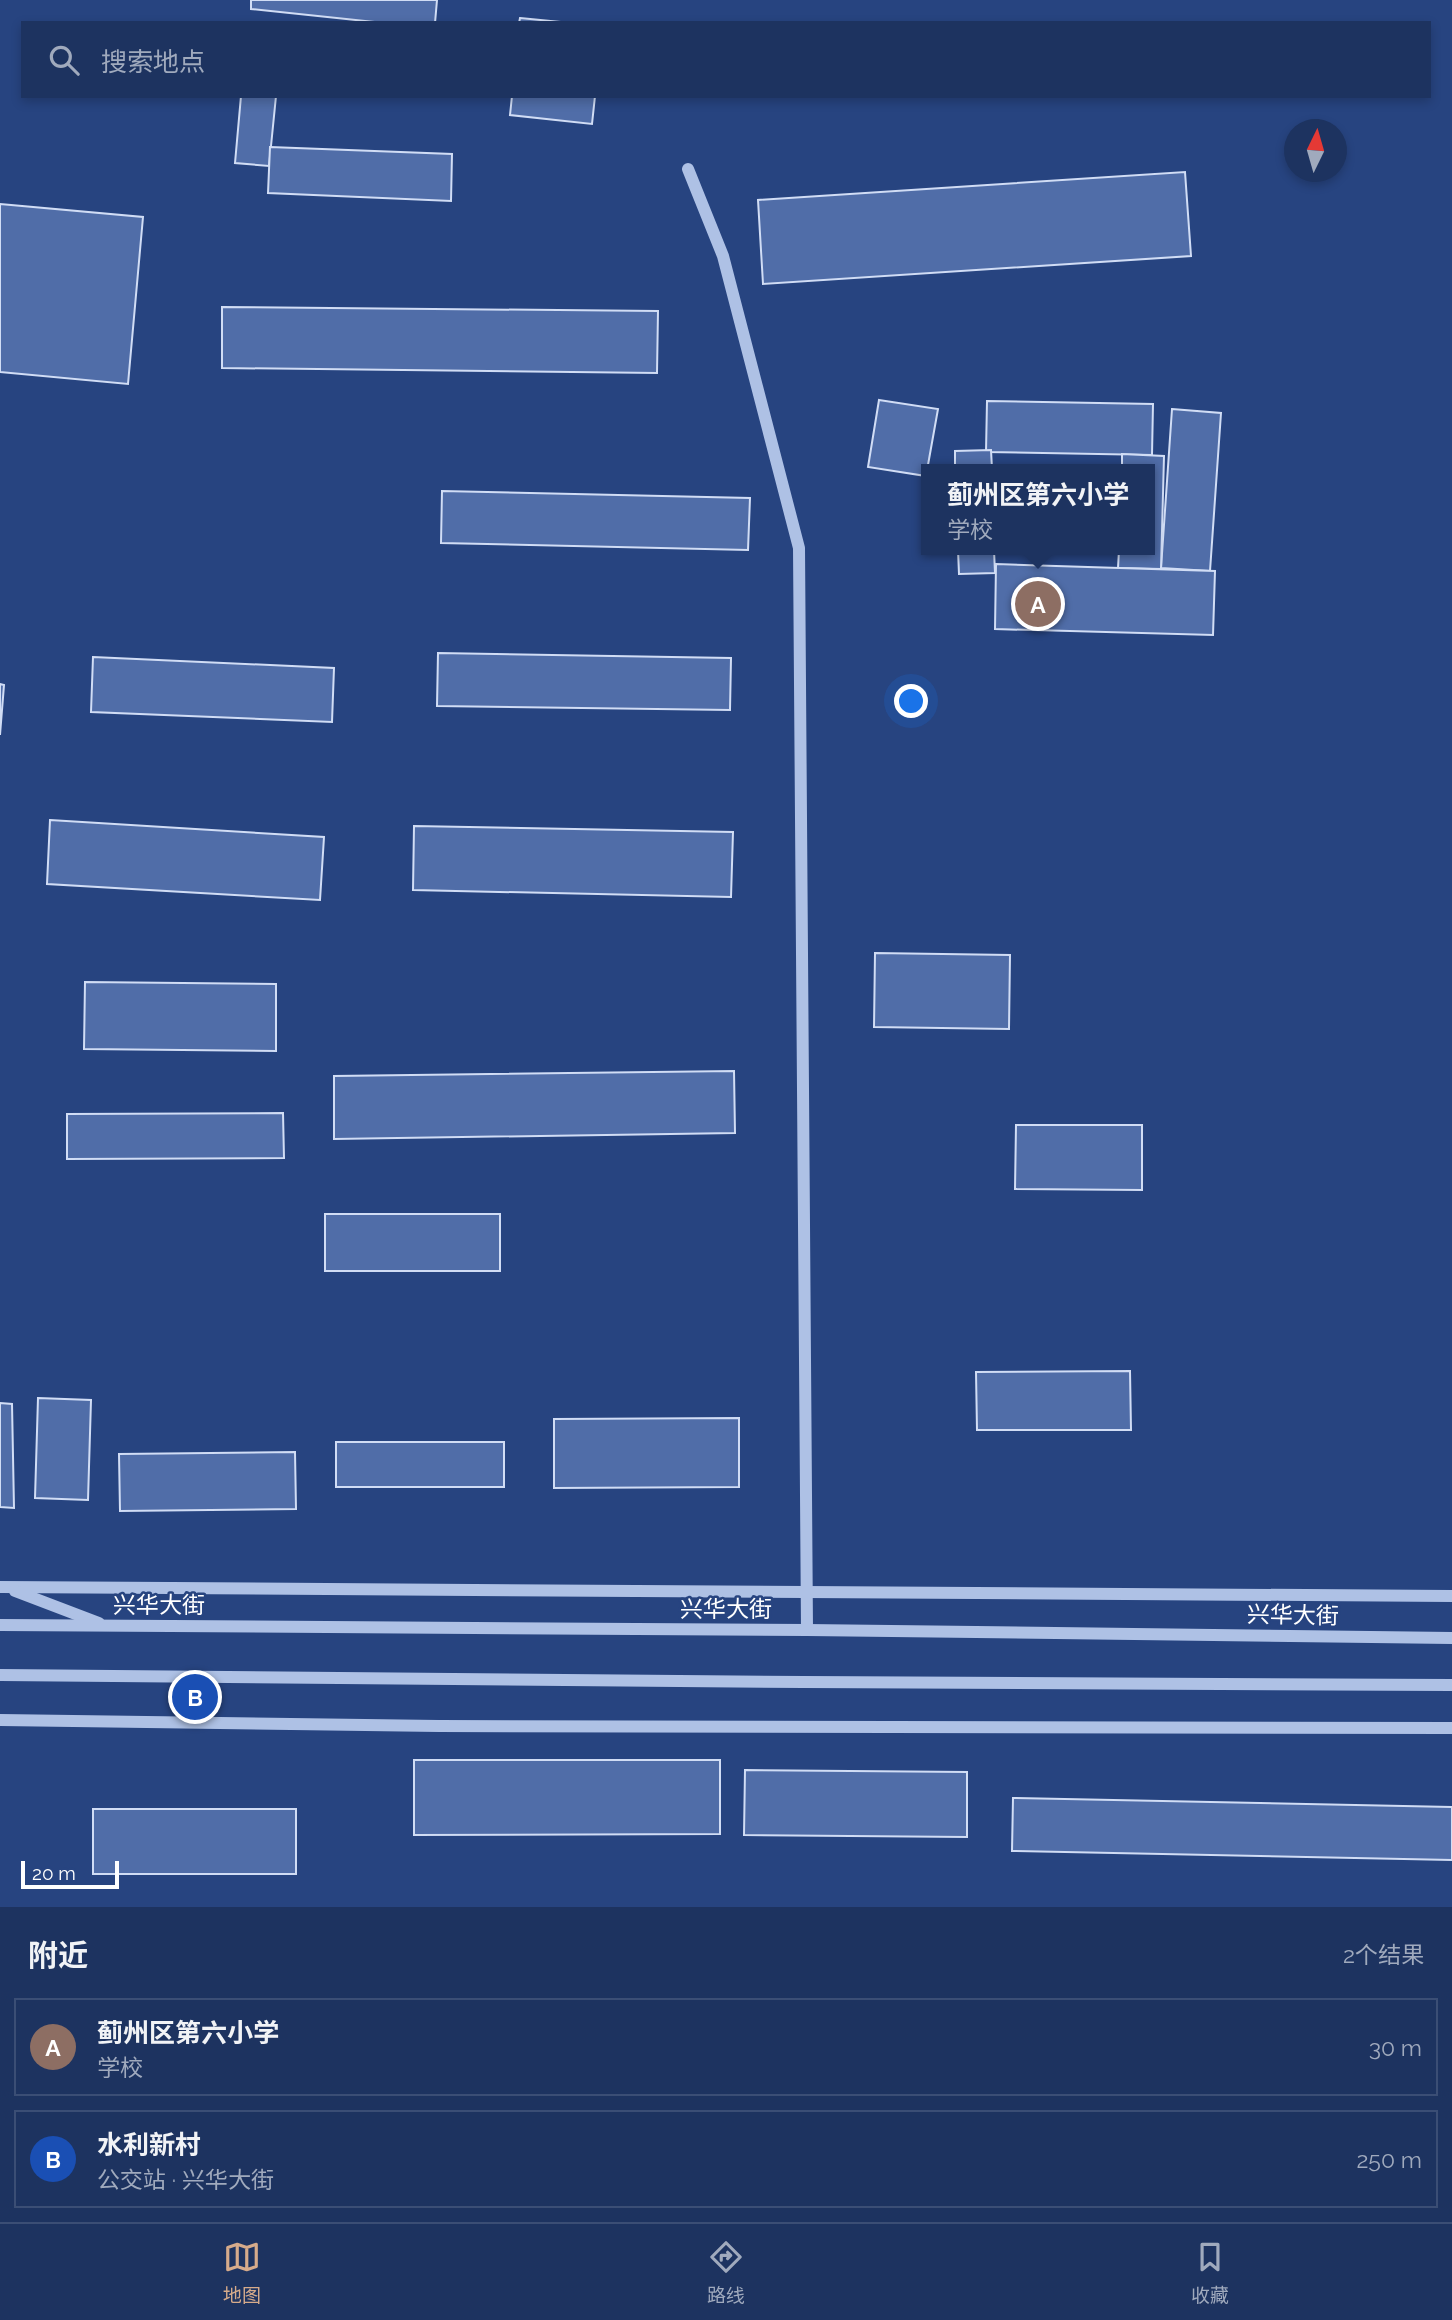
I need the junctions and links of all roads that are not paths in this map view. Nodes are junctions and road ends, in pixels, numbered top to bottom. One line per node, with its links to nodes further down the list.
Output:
1 (688, 169): 3 (street)
2 (3, 1588): 3 (street); 6 (street)
3 (806, 1592): 4 (street); 7 (street)
4 (1452, 1597)
5 (0, 1625): 6 (street, 兴华大街)
6 (106, 1626): 7 (street, 兴华大街)
7 (807, 1630): 8 (street, 兴华大街)
8 (1452, 1638)
9 (0, 1675): 10 (street)
10 (1452, 1685)
11 (0, 1720): 12 (street)
12 (1452, 1727)

